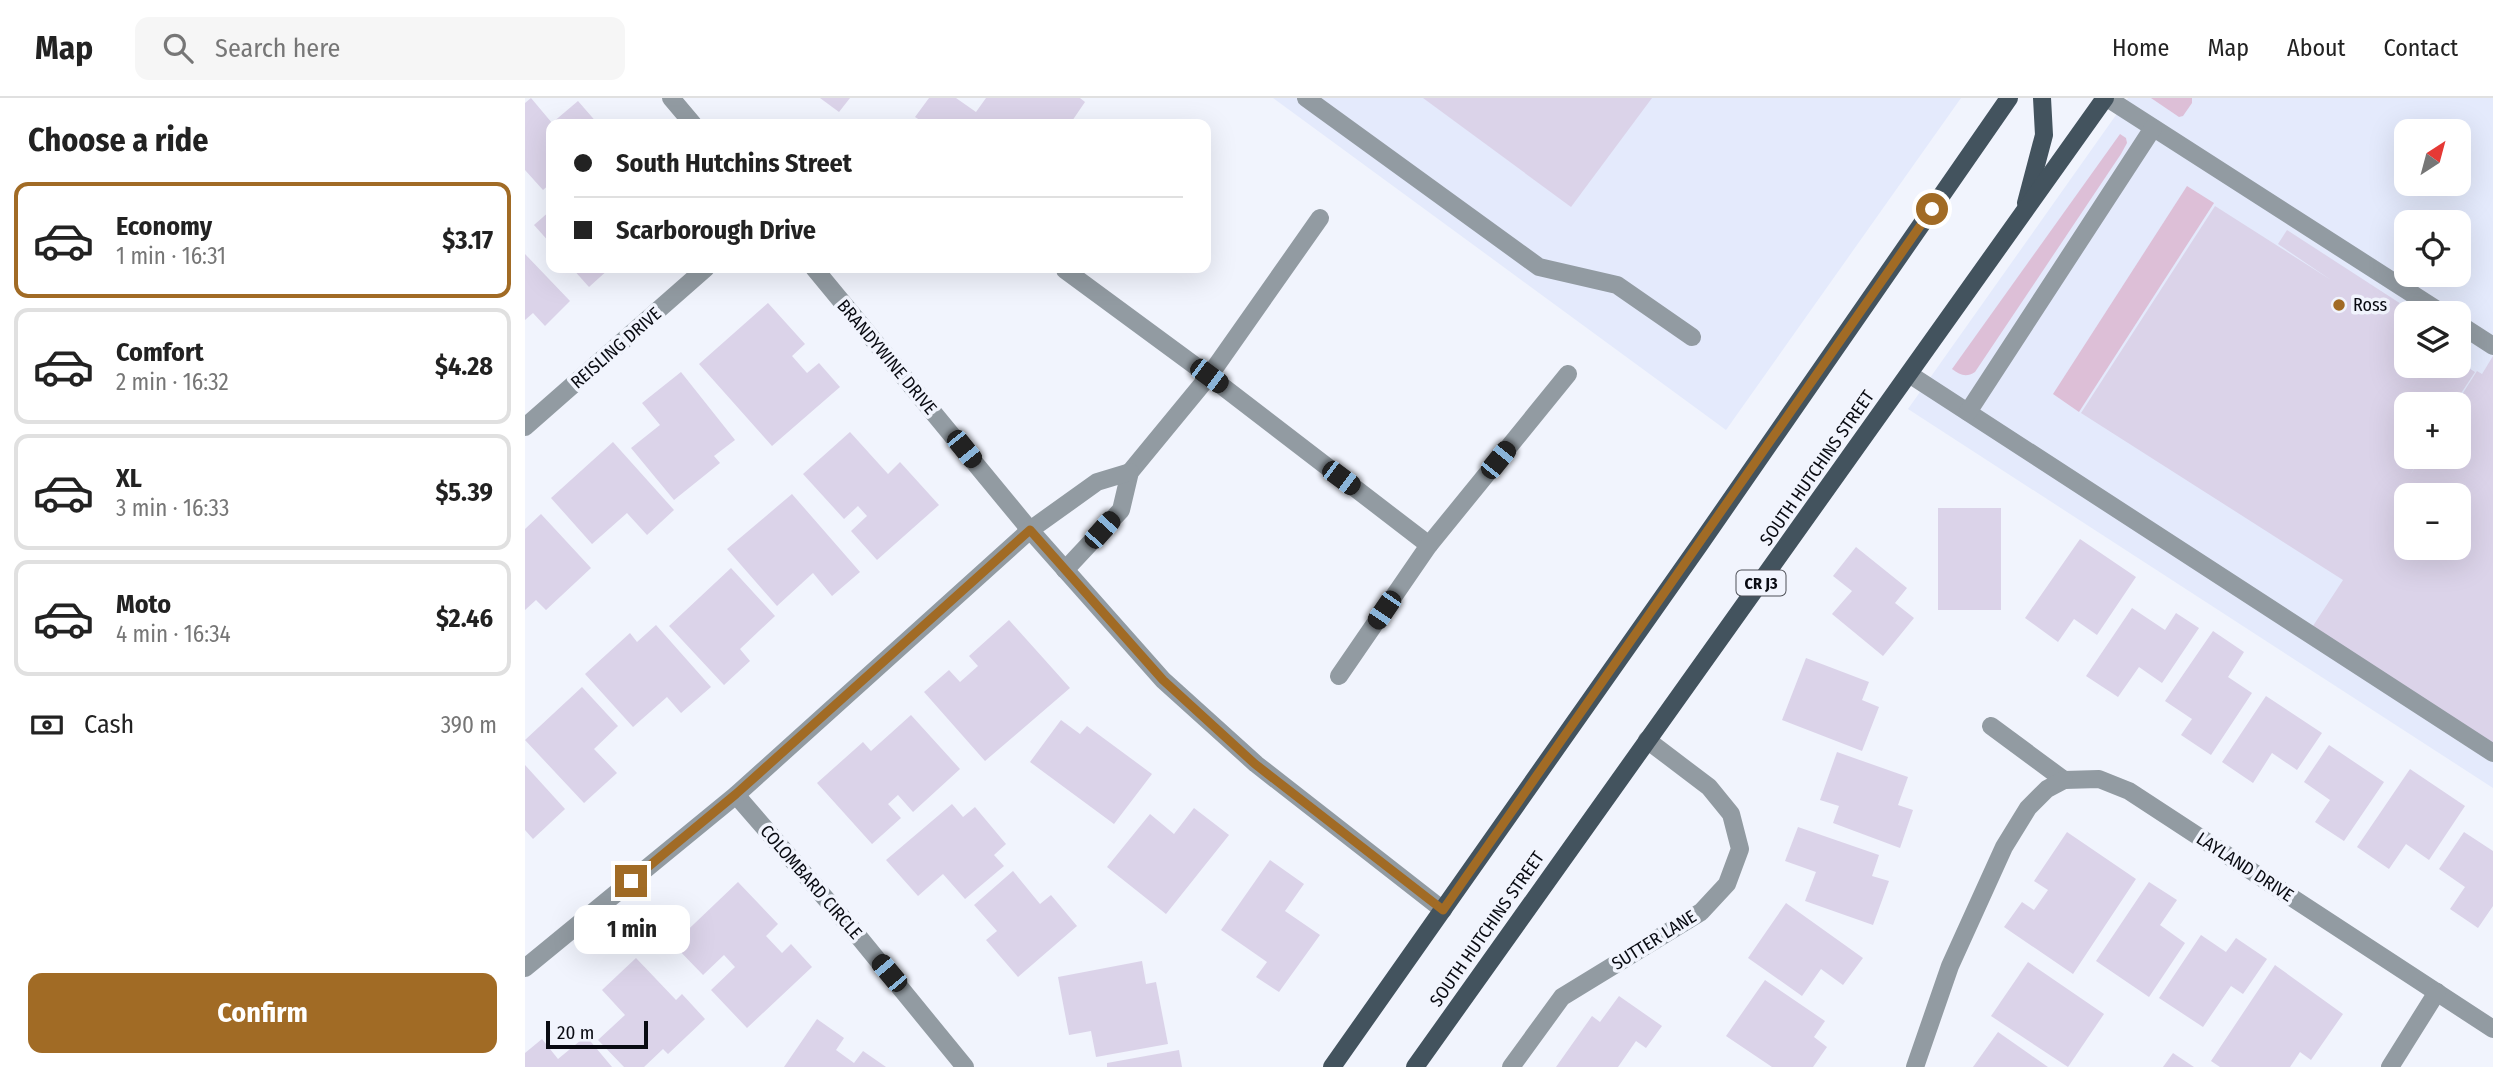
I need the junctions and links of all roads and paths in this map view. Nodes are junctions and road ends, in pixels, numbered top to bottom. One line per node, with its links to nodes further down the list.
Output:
1 (671, 98): 6 (street)
2 (1306, 98): 15 (street)
3 (2009, 98): 32 (main road)
4 (2042, 98): 8 (main road)
5 (2106, 98): 7 (street); 8 (main road, SOUTH HUTCHINS STREET / CR J3)
6 (689, 119)
7 (2153, 128): 13 (street); 20 (street)
8 (2023, 214): 18 (main road, SOUTH HUTCHINS STREET / CR J3)
9 (1320, 218): 19 (street)
10 (700, 273): 21 (street, REISLING DRIVE)
11 (818, 273): 23 (street, BRANDYWINE DRIVE)
12 (1069, 273): 19 (street)
13 (2423, 301)
14 (2471, 332): 16 (street)
15 (1692, 337)
16 (2493, 346)
17 (1568, 374): 24 (street)
18 (1909, 374): 20 (street); 28 (main road, SOUTH HUTCHINS STREET / CR J3)
19 (1209, 376): 22 (street); 24 (street)
20 (1968, 412): 29 (street)
21 (525, 427)
22 (1130, 472): 23 (street); 25 (street)
23 (1030, 530): 25 (street, BRANDYWINE DRIVE); 31 (street)
24 (1429, 545): 26 (street)
25 (1065, 570): 32 (street, BRANDYWINE DRIVE)
26 (1339, 676)
27 (1991, 726): 30 (street)
28 (1647, 740): 38 (main road, SOUTH HUTCHINS STREET / CR J3); 39 (street, SUTTER LANE)
29 (2493, 753)
30 (2064, 780): 34 (street, LAYLAND DRIVE); 40 (street)
31 (736, 794): 33 (street); 36 (street, COLOMBARD CIRCLE)
32 (1443, 910): 37 (main road)
33 (525, 968)
34 (2437, 992): 35 (street, LAYLAND DRIVE); 41 (street)
35 (2493, 1029)
36 (965, 1067)
37 (1332, 1067)
38 (1415, 1067)
39 (1511, 1067)
40 (1915, 1067)
41 (2390, 1067)

